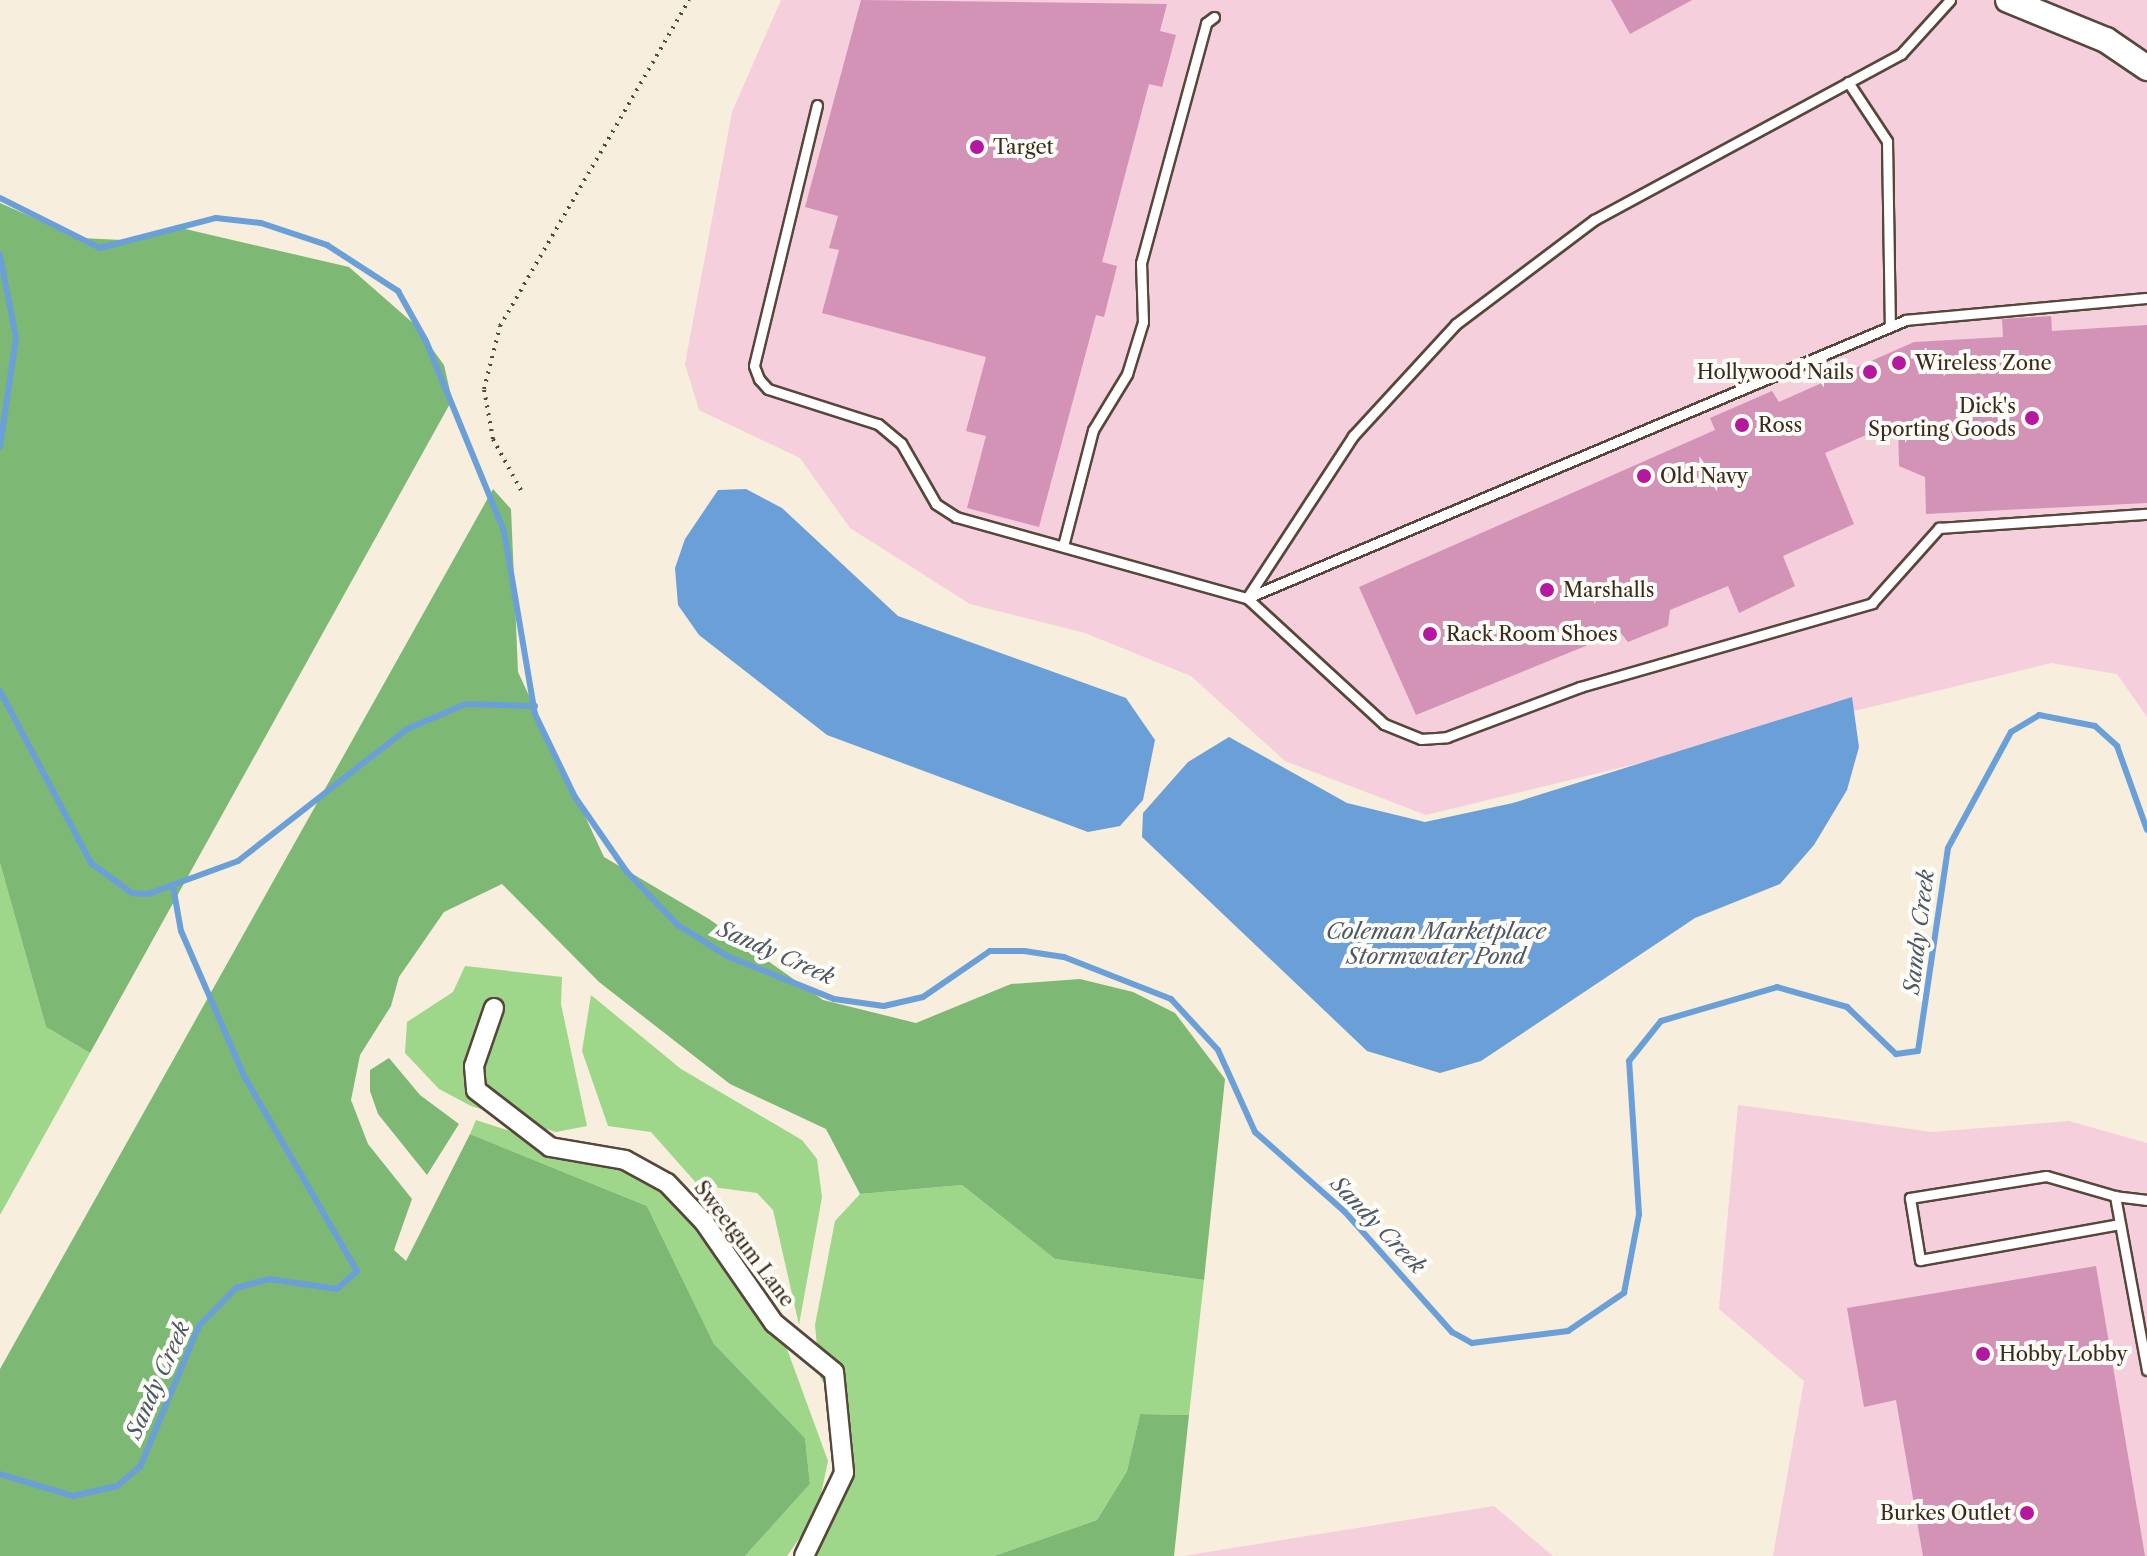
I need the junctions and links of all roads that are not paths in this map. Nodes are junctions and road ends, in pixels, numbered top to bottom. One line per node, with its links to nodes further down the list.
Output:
1 (1950, 0): 5 (lane)
2 (2008, 0): 4 (street)
3 (1214, 17): 10 (lane)
4 (2147, 68)
5 (1848, 82): 8 (lane); 11 (lane)
6 (817, 105): 10 (lane)
7 (2147, 298): 8 (lane)
8 (1890, 326): 11 (lane)
9 (2147, 514): 11 (lane)
10 (1063, 546): 11 (lane)
11 (1247, 598)
12 (494, 1008): 17 (street, Sweetgum Lane)
13 (2115, 1196): 14 (lane); 15 (lane); 15 (lane)
14 (2147, 1200)
15 (2120, 1224): 16 (lane)
16 (2147, 1370)
17 (804, 1556)

